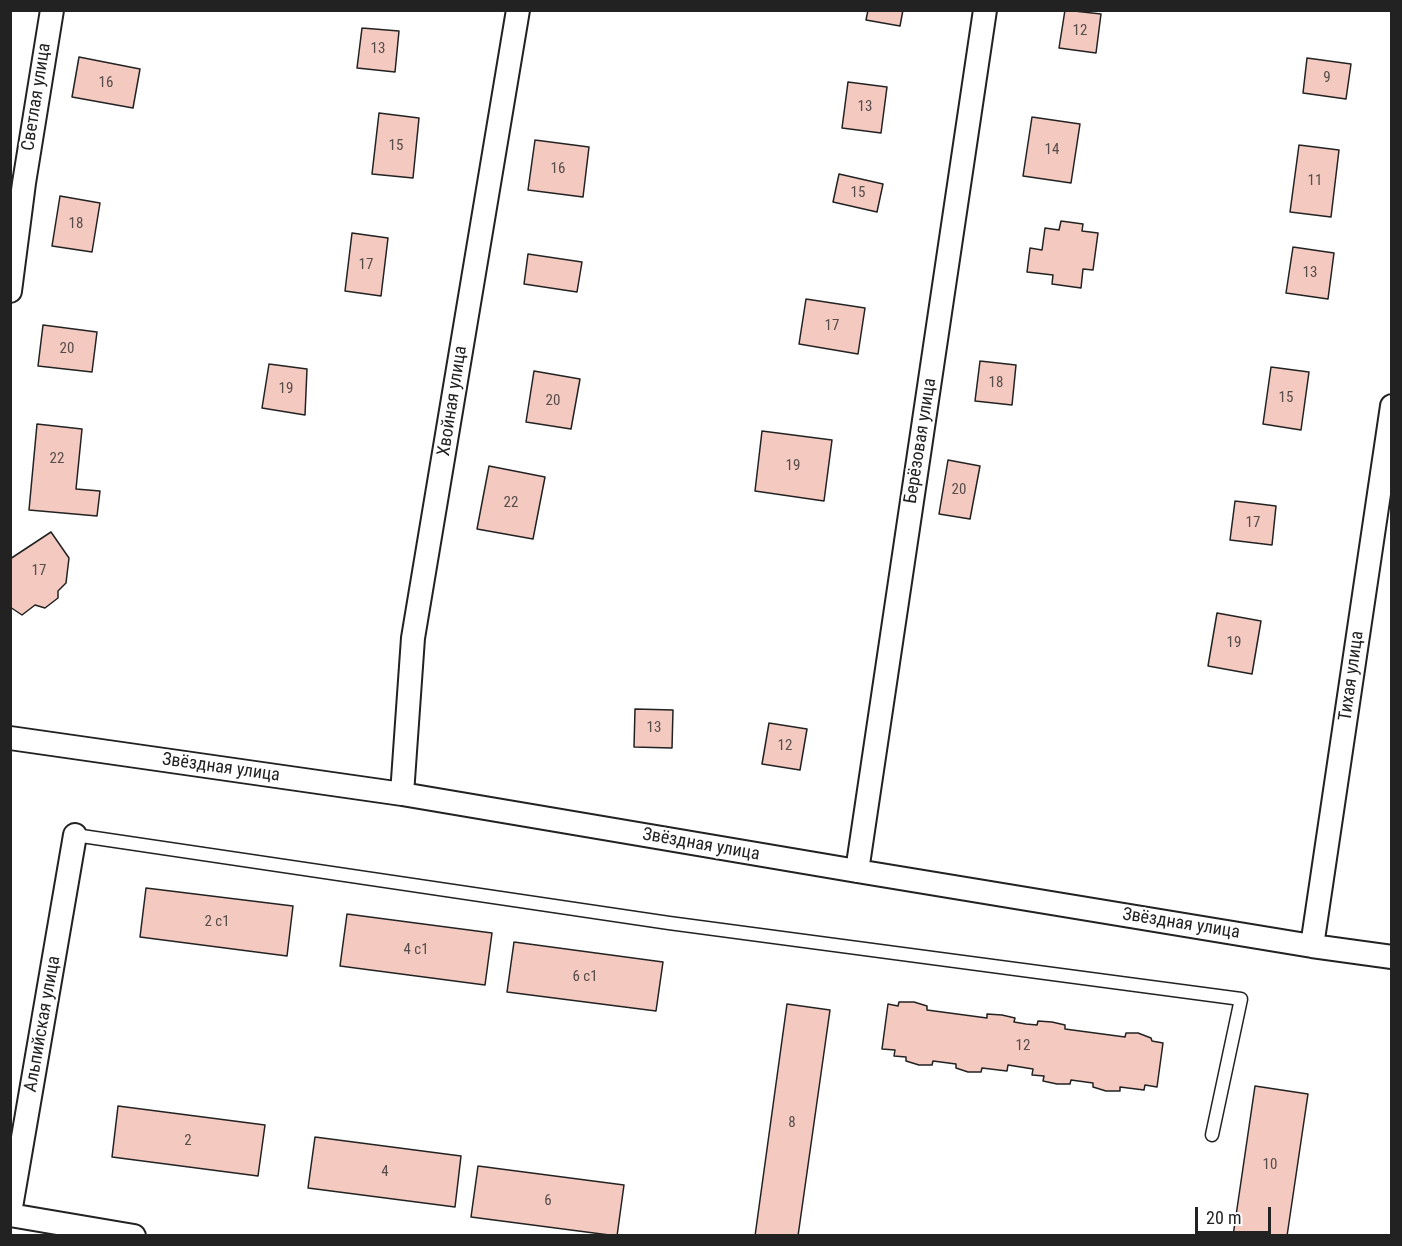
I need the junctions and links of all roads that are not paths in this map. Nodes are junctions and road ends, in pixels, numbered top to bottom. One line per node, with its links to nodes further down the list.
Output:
1 (51, 10): 4 (street, Светлая улица)
2 (518, 10): 7 (street, Хвойная улица)
3 (985, 10): 9 (street, Берёзовая улица)
4 (10, 291)
5 (1392, 406): 10 (street, Тихая улица)
6 (10, 738): 7 (street, Звёздная улица)
7 (402, 794): 9 (street, Звёздная улица)
8 (75, 835): 12 (lane); 13 (street, Альпийская улица)
9 (857, 871): 10 (street, Звёздная улица)
10 (1312, 946): 11 (street, Звёздная улица)
11 (1392, 957)
12 (1212, 1135)
13 (10, 1214): 14 (street)
14 (134, 1236)

